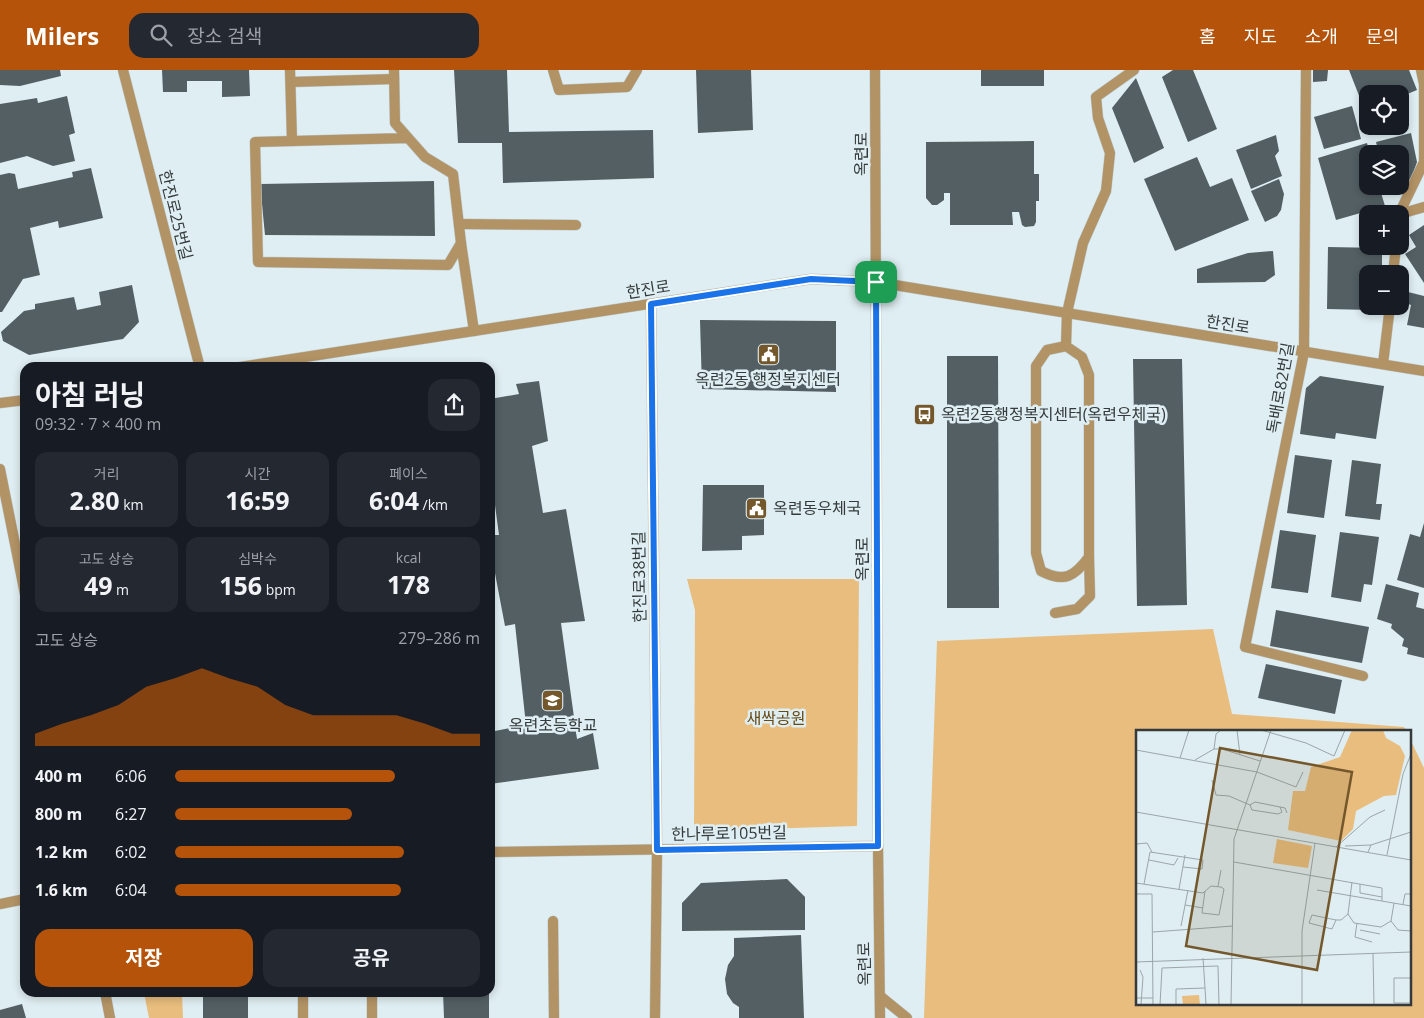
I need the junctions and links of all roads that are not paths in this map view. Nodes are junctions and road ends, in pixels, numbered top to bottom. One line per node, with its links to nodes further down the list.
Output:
1 (123, 70): 26 (street, 한진로25번길)
2 (290, 70): 10 (street)
3 (553, 70): 4 (street)
4 (637, 70)
5 (876, 70): 19 (street, 옥련로)
6 (1134, 70): 21 (street)
7 (1306, 70): 25 (street, 독배로82번길)
8 (1420, 70): 13 (street)
9 (394, 74): 10 (street); 11 (street)
10 (290, 82): 12 (street)
11 (408, 138): 12 (street); 16 (street)
12 (292, 141): 18 (street)
13 (1404, 205)
14 (1424, 207): 15 (street)
15 (1409, 211)
16 (459, 224): 17 (street); 18 (street)
17 (576, 225)
18 (461, 243): 23 (street)
19 (876, 282): 20 (street, 한진로); 21 (street, 한진로); 37 (street, 옥련로)
20 (651, 304): 23 (street, 한진로); 38 (street, 한진로38번길)
21 (1067, 313): 24 (street); 25 (street, 한진로)
22 (1389, 315): 28 (street)
23 (474, 331): 27 (street, 한진로)
24 (1066, 346): 33 (street); 33 (street)
25 (1304, 352): 28 (street, 한진로); 36 (street, 독배로82번길)
26 (198, 362)
27 (273, 362)
28 (1384, 364): 29 (street, 한진로)
29 (1424, 371)
30 (20, 401): 31 (street)
31 (0, 404)
32 (0, 469): 34 (street)
33 (1089, 558): 35 (street)
34 (20, 569)
35 (1055, 613)
36 (1363, 676)
37 (878, 846): 38 (street, 한나루로105번길); 46 (street, 옥련로)
38 (657, 850): 39 (street, 한나루로105번길); 51 (street, 한진로38번길)
39 (495, 852)
40 (20, 900): 41 (street)
41 (0, 904)
42 (553, 921): 50 (street)
43 (106, 997): 47 (street)
44 (303, 997): 48 (street)
45 (372, 997): 49 (street)
46 (880, 999): 52 (street, 옥련로); 53 (street)
47 (110, 1018)
48 (302, 1018)
49 (372, 1018)
50 (554, 1018)
51 (655, 1018)
52 (882, 1018)
53 (907, 1018)

